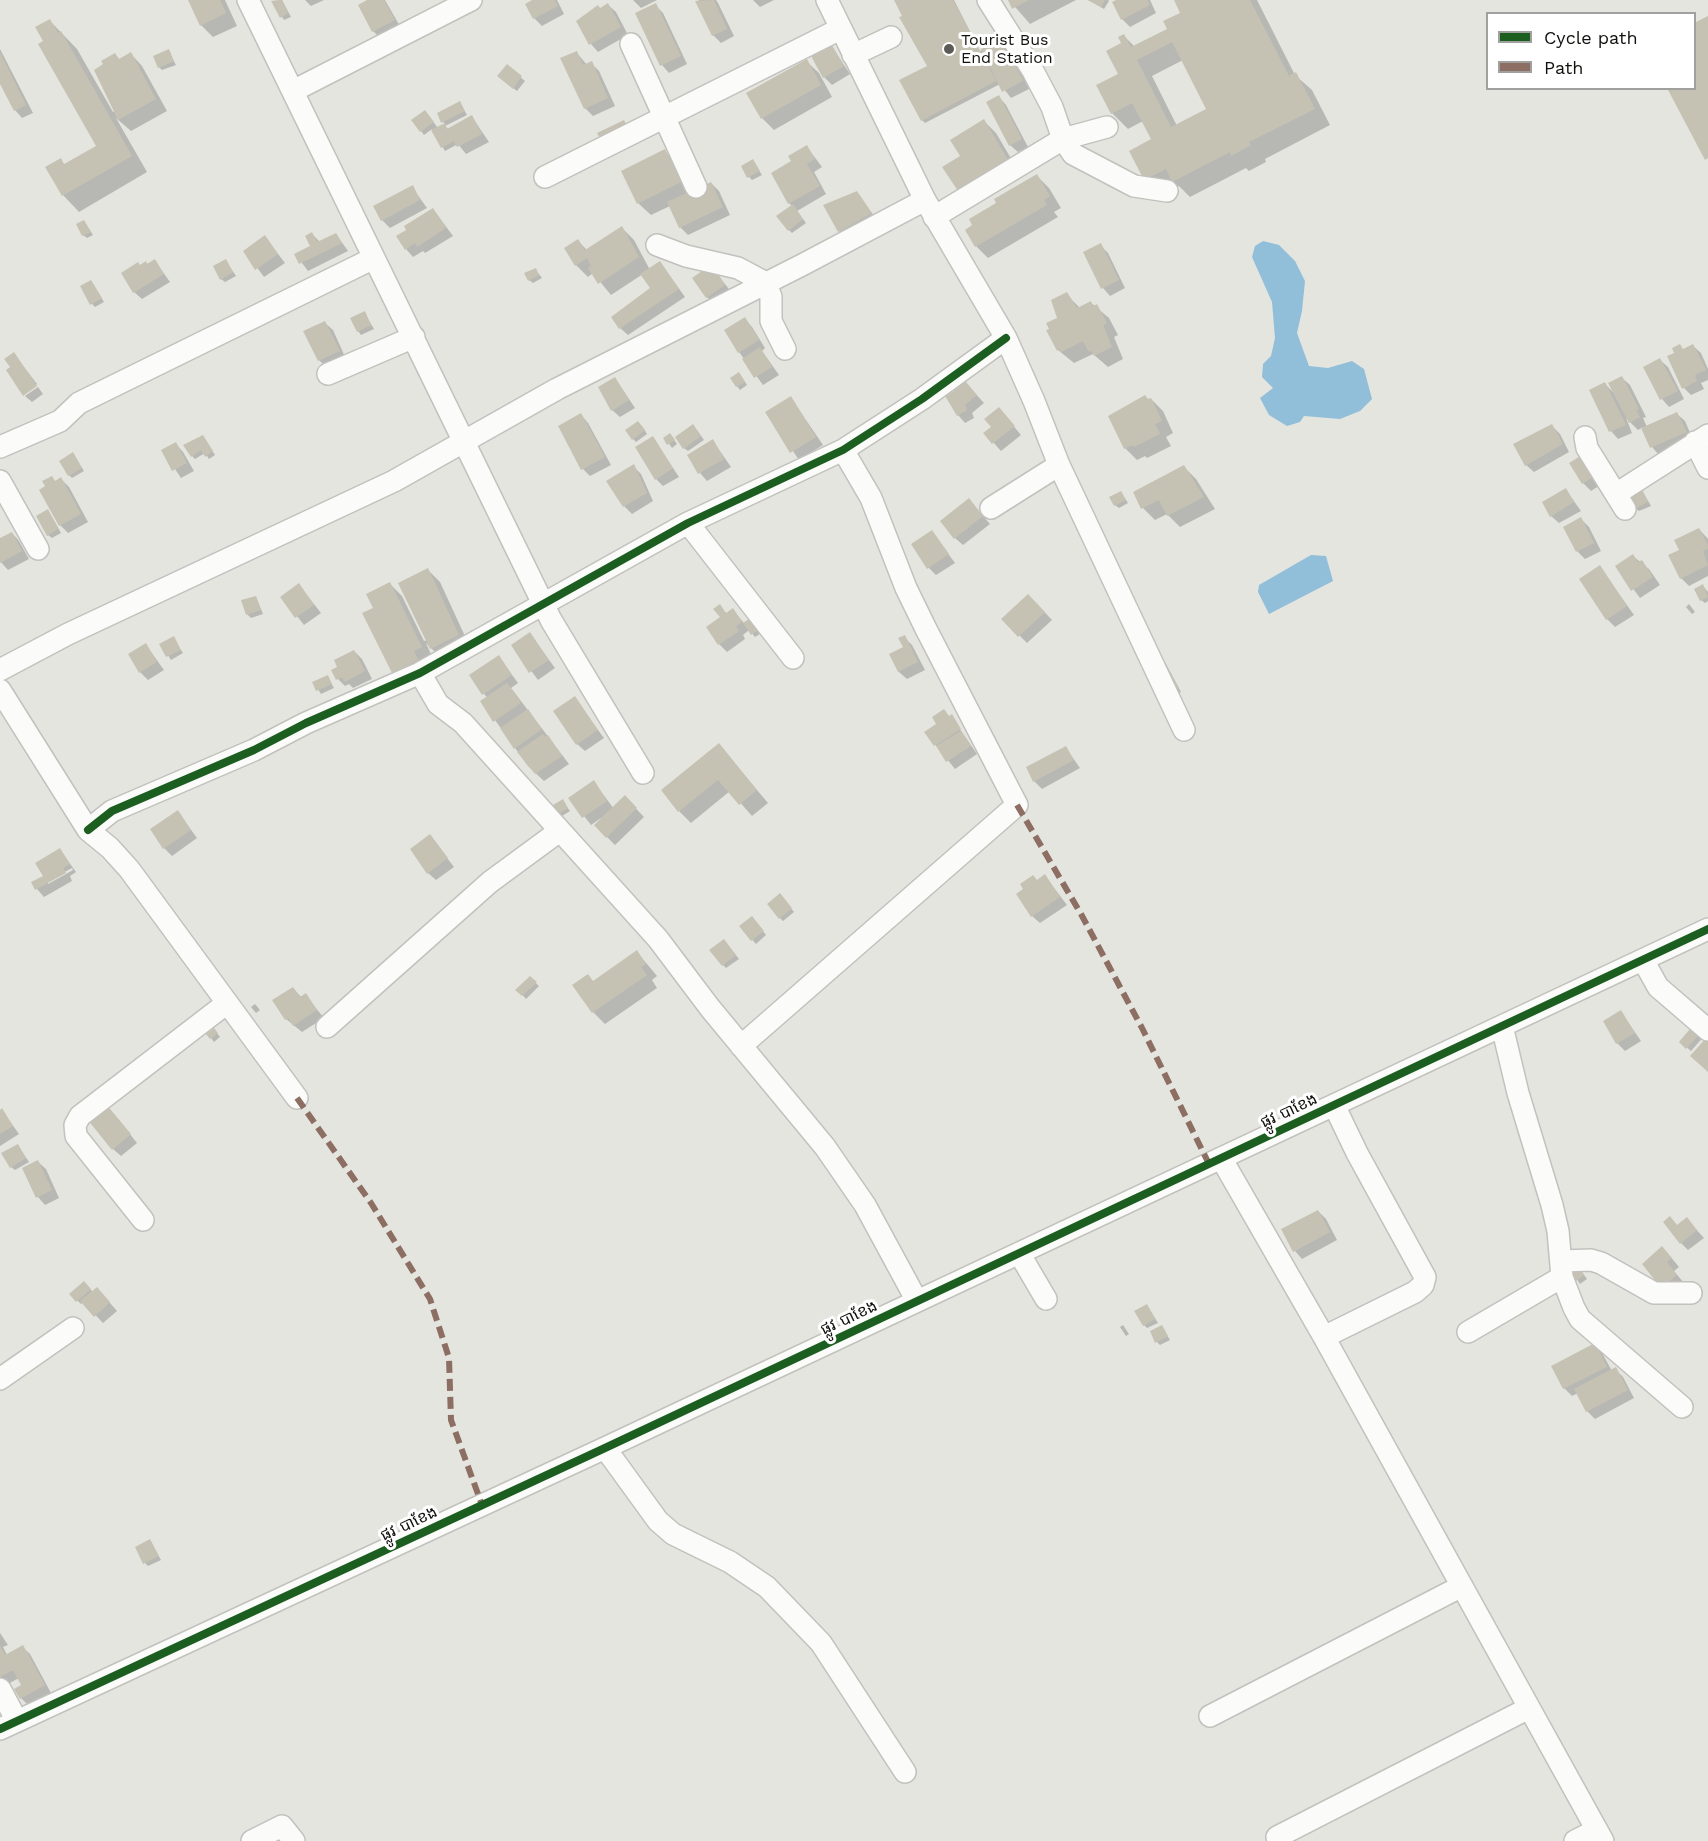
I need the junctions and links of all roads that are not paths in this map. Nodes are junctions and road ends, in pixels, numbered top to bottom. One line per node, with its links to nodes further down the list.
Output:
1 (248, 0): 9 (street)
2 (471, 0): 9 (street)
3 (827, 0): 5 (street)
4 (988, 0): 12 (street)
5 (840, 28): 8 (street); 10 (street)
6 (891, 37): 8 (street)
7 (631, 44): 10 (street)
8 (853, 55): 16 (street)
9 (293, 91): 18 (street)
10 (663, 116): 13 (street); 14 (street)
11 (1107, 127): 12 (street)
12 (1063, 139): 15 (street); 16 (street)
13 (545, 177)
14 (696, 187)
15 (1167, 191)
16 (930, 208): 19 (street); 21 (street)
17 (657, 245): 19 (street)
18 (375, 258): 20 (street); 27 (street)
19 (766, 283): 22 (street); 26 (street)
20 (414, 337): 23 (street); 26 (street)
21 (1006, 338): 28 (street); 29 (street)
22 (785, 349)
23 (328, 374)
24 (1585, 437): 25 (street)
25 (1701, 438): 30 (street)
26 (465, 441): 35 (street); 37 (street)
27 (0, 447)
28 (843, 450): 33 (street); 50 (street)
29 (1059, 465): 32 (street); 40 (street)
30 (1708, 468)
31 (0, 481): 34 (street)
32 (991, 508)
33 (688, 523): 35 (street); 36 (street)
34 (38, 549)
35 (544, 602): 38 (street); 41 (street)
36 (793, 658)
37 (0, 669)
38 (420, 673): 42 (street); 43 (street)
39 (0, 690): 42 (street)
40 (1184, 730)
41 (643, 773)
42 (88, 830): 46 (street)
43 (558, 832): 48 (street); 50 (street)
44 (1708, 929): 45 (street, ផ្លូវ បាខែង)
45 (1643, 960): 47 (street, ផ្លូវ បាខែង); 49 (street)
46 (227, 1003): 51 (street); 54 (street)
47 (1502, 1026): 52 (street, ផ្លូវ បាខែង); 56 (street)
48 (327, 1027)
49 (1708, 1030)
50 (741, 1046): 59 (street)
51 (297, 1098)
52 (1334, 1105): 53 (street, ផ្លូវ បាខែង); 62 (street)
53 (1221, 1158): 55 (street, ផ្លូវ បាខែង); 62 (street)
54 (143, 1220)
55 (1019, 1253): 58 (street); 59 (street, ផ្លូវ បាខែង)
56 (1561, 1269): 57 (street); 61 (street); 64 (street)
57 (1690, 1293)
58 (1046, 1299)
59 (917, 1301): 65 (street, ផ្លូវ បាខែង)
60 (73, 1328): 63 (street)
61 (1468, 1332)
62 (1324, 1337): 66 (street)
63 (0, 1380)
64 (1682, 1407)
65 (605, 1448): 70 (street, ផ្លូវ បាខែង); 71 (street)
66 (1462, 1586): 68 (street); 69 (street)
67 (0, 1689): 70 (street)
68 (1529, 1708): 72 (street); 73 (street)
69 (1210, 1716)
70 (9, 1725)
71 (905, 1772)
72 (1600, 1835): 76 (street)
73 (1277, 1837)
74 (252, 1841): 75 (street)
75 (294, 1841)
76 (1575, 1841)

